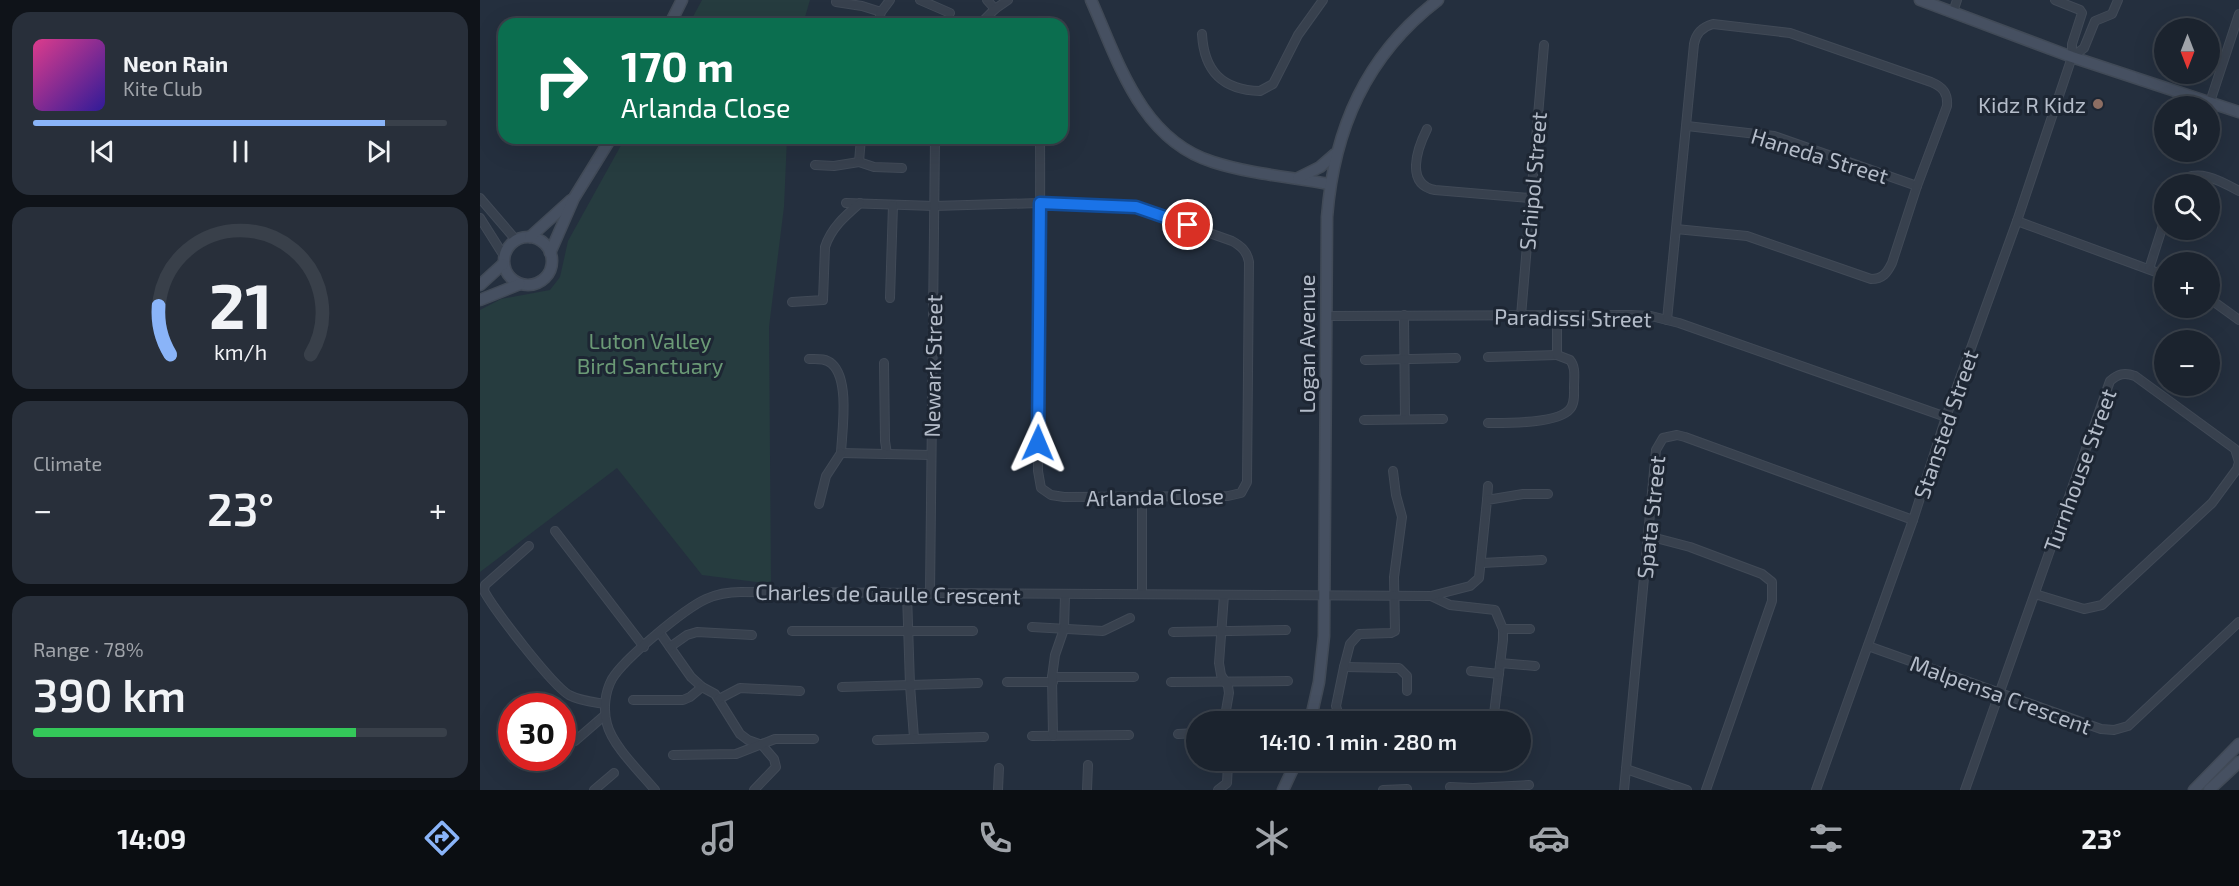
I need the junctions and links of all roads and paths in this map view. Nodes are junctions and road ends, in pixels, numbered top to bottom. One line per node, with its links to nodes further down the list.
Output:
1 (682, 0): 19 (street)
2 (890, 0): 15 (street)
3 (920, 0): 17 (street)
4 (987, 0): 14 (street)
5 (1008, 0): 14 (street)
6 (1091, 0): 39 (street)
7 (1323, 0): 22 (street)
8 (1438, 0): 35 (street, Logan Avenue)
9 (1920, 0): 16 (street)
10 (1958, 0): 16 (street)
11 (2055, 0): 24 (street)
12 (2118, 0): 24 (street)
13 (836, 2): 15 (street)
14 (995, 9): 21 (street)
15 (881, 12): 20 (street)
16 (1953, 12): 24 (street)
17 (950, 13)
18 (2239, 14): 26 (street)
19 (673, 18)
20 (880, 18)
21 (986, 18)
22 (1202, 34)
23 (1544, 45): 46 (street, Schipol Street)
24 (2072, 57): 25 (street); 53 (street, Stansted Street)
25 (2192, 96)
26 (2212, 96)
27 (2220, 105): 28 (street)
28 (2239, 112)
29 (1687, 126): 42 (street, Haneda Street); 42 (street); 54 (street)
30 (1427, 129): 46 (street)
31 (607, 144): 45 (street)
32 (861, 144): 36 (street)
33 (934, 144): 51 (street, Newark Street)
34 (1040, 144): 49 (street)
35 (1336, 154): 39 (street); 41 (street, Logan Avenue)
36 (860, 162): 37 (street); 38 (street)
37 (815, 165)
38 (902, 168)
39 (1298, 178): 41 (street)
40 (2220, 183): 43 (street)
41 (1329, 184): 69 (street, Logan Avenue)
42 (1917, 186): 54 (street)
43 (2239, 191)
44 (480, 198): 56 (street)
45 (574, 198): 55 (street); 58 (street)
46 (1530, 198): 70 (street, Schipol Street)
47 (846, 203): 48 (street, Arlanda Close)
48 (860, 203): 50 (street, Arlanda Close); 66 (street)
49 (1040, 203): 51 (street, Arlanda Close); 92 (street, Arlanda Close); 92 (street, Arlanda Close)
50 (892, 205): 51 (street, Arlanda Close); 64 (street)
51 (934, 206): 88 (street, Newark Street)
52 (480, 219): 59 (street)
53 (2017, 221): 60 (street); 81 (street, Stansted Street)
54 (1676, 229): 72 (street)
55 (530, 237): 56 (street); 58 (street)
56 (516, 240): 59 (street)
57 (2158, 240): 60 (street)
58 (550, 253): 62 (street)
59 (503, 260): 62 (street); 63 (street)
60 (2149, 269): 61 (street)
61 (2154, 271)
62 (520, 284): 65 (street)
63 (480, 285)
64 (890, 298)
65 (480, 300)
66 (792, 302)
67 (2220, 306): 73 (street)
68 (1404, 315): 69 (street, Paradissi Street); 70 (street, Paradissi Street); 78 (street)
69 (1326, 316): 108 (street, Logan Avenue)
70 (1521, 316): 71 (street, Paradissi Street)
71 (1557, 316): 72 (street, Paradissi Street); 74 (street)
72 (1667, 320): 81 (street, Paradissi Street)
73 (2239, 320)
74 (1557, 355): 75 (street); 85 (street)
75 (1488, 357)
76 (1456, 358): 78 (street)
77 (809, 359): 86 (street)
78 (1405, 359): 79 (street); 82 (street)
79 (1365, 360)
80 (884, 363): 87 (street)
81 (1946, 417): 95 (street, Stansted Street)
82 (1405, 419): 83 (street); 84 (street)
83 (1443, 419)
84 (1364, 420)
85 (1488, 423)
86 (841, 453): 87 (street); 94 (street)
87 (887, 454): 88 (street)
88 (931, 455): 102 (street, Newark Street)
89 (1393, 471): 107 (street)
90 (1488, 486): 93 (street)
91 (1548, 494): 93 (street)
92 (1142, 496): 103 (street)
93 (1487, 500): 100 (street)
94 (819, 504)
95 (1913, 520): 97 (street, Spata Street); 125 (street, Stansted Street)
96 (555, 531): 126 (street)
97 (1648, 536): 170 (street, Spata Street); 188 (street)
98 (529, 546): 147 (street)
99 (1542, 560): 100 (street)
100 (1482, 563): 109 (street)
101 (907, 594): 102 (street, Charles de Gaulle Crescent); 120 (street); 122 (street, Charles de Gaulle Crescent)
102 (930, 594): 105 (street, Charles de Gaulle Crescent)
103 (1142, 594): 105 (street, Charles de Gaulle Crescent); 106 (street, Charles de Gaulle Crescent)
104 (2035, 594): 104 (street, Turnhouse Street); 144 (street, Turnhouse Street)
105 (1065, 595): 113 (street)
106 (1224, 595): 108 (street, Charles de Gaulle Crescent); 119 (street)
107 (1394, 595): 108 (street, Charles de Gaulle Crescent); 109 (street, Charles de Gaulle Crescent); 129 (street)
108 (1324, 596): 149 (street, Logan Avenue)
109 (1431, 596): 114 (street)
110 (1130, 618): 113 (street)
111 (2239, 622): 144 (street, Malpensa Crescent)
112 (1032, 627): 113 (street)
113 (1064, 629): 133 (street)
114 (1503, 629): 115 (street); 127 (street)
115 (1530, 629)
116 (1286, 630): 119 (street)
117 (792, 631): 120 (street)
118 (973, 631): 120 (street)
119 (1222, 631): 121 (street); 134 (street)
120 (908, 632): 139 (street)
121 (1173, 632)
122 (660, 633): 124 (street); 126 (street, Charles de Gaulle Crescent)
123 (752, 635): 124 (street)
124 (670, 646): 140 (street)
125 (1868, 646): 144 (street, Malpensa Crescent); 189 (street, Stansted Street)
126 (644, 647): 147 (street, Charles de Gaulle Crescent)
127 (1500, 663): 128 (street); 131 (street)
128 (1535, 666)
129 (1344, 667): 143 (street); 150 (street)
130 (1471, 670): 131 (street)
131 (1499, 674): 151 (street)
132 (1134, 677): 133 (street)
133 (1053, 680): 136 (street); 157 (street)
134 (1224, 681): 135 (street); 137 (street); 148 (street)
135 (1288, 681)
136 (1007, 682)
137 (1170, 682)
138 (978, 683): 139 (street)
139 (910, 685): 141 (street); 159 (street)
140 (702, 687): 145 (street); 146 (street)
141 (842, 687)
142 (800, 691): 145 (street)
143 (1407, 691)
144 (1999, 693): 190 (street, Turnhouse Street)
145 (719, 699): 164 (street)
146 (633, 700)
147 (605, 704): 152 (street, Charles de Gaulle Crescent)
148 (1226, 711)
149 (1312, 711)
150 (1338, 711)
151 (1494, 711)
152 (605, 715): 161 (street); 179 (street, Charles de Gaulle Crescent)
153 (1178, 734): 154 (street)
154 (1186, 734)
155 (1129, 735): 157 (street)
156 (1032, 736): 157 (street)
157 (1053, 736)
158 (984, 737): 159 (street)
159 (914, 738): 162 (street)
160 (814, 739): 164 (street)
161 (576, 740)
162 (877, 740)
163 (2239, 744): 191 (street)
164 (762, 745): 166 (street); 180 (street)
165 (2239, 750): 191 (street)
166 (673, 755)
167 (2239, 762): 192 (street)
168 (1088, 765): 182 (street)
169 (999, 768): 181 (street)
170 (1626, 769): 186 (street, Spata Street); 187 (street)
171 (1228, 771): 183 (street)
172 (1292, 771): 184 (street)
173 (614, 773): 178 (street)
174 (1529, 785): 177 (street)
175 (1450, 787): 177 (street)
176 (1407, 789): 185 (street)
177 (1473, 789)
178 (594, 790)
179 (655, 790)
180 (754, 790)
181 (998, 790)
182 (1087, 790)
183 (1218, 790)
184 (1283, 790)
185 (1383, 790)
186 (1624, 790)
187 (1687, 790)
188 (1706, 790)
189 (1816, 790)
190 (1965, 790)
191 (2194, 790)
192 (2209, 790)

